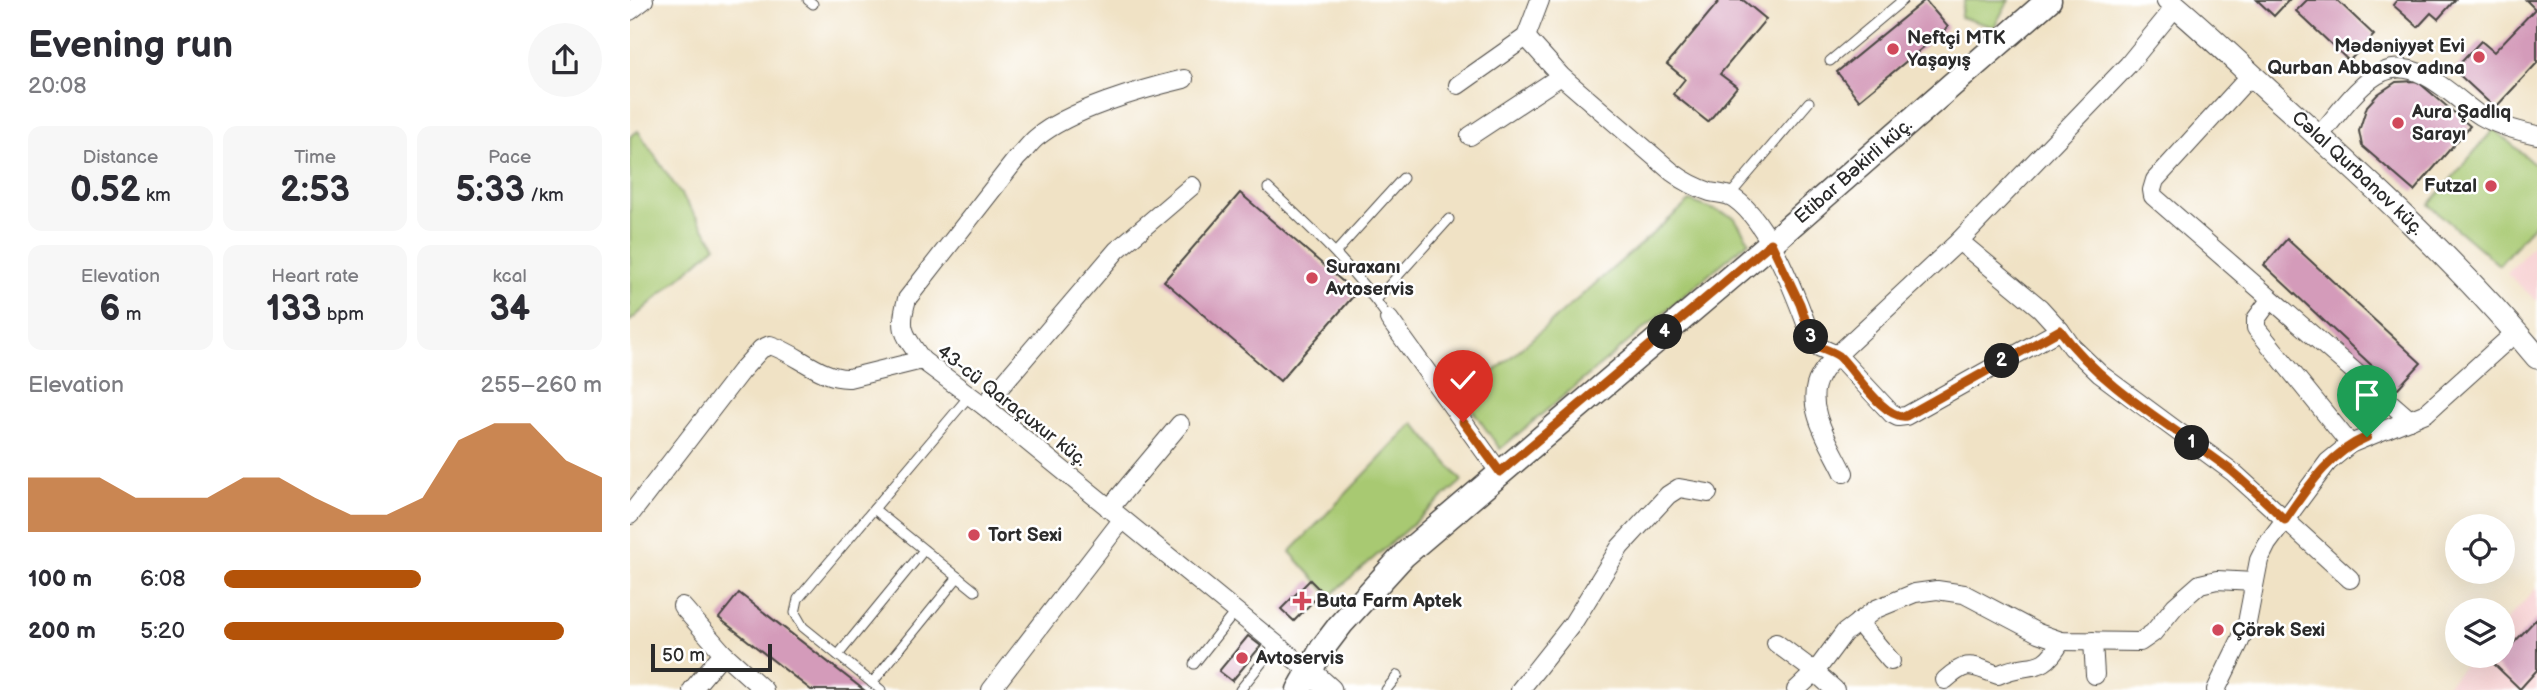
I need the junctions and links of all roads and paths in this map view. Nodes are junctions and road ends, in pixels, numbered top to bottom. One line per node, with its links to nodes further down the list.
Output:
1 (644, 0): 6 (street)
2 (1903, 0): 8 (lane)
3 (2049, 0): 23 (main road, Etibar Bəkirli küç.)
4 (1541, 1): 7 (street)
5 (2172, 3): 9 (street, Cəlal Qurbanov küç.); 22 (street)
6 (630, 11)
7 (1526, 37): 10 (street); 12 (street)
8 (1830, 61)
9 (2250, 75): 16 (street, Cəlal Qurbanov küç.); 26 (street)
10 (1561, 76): 15 (street); 20 (street)
11 (1184, 79): 32 (street)
12 (1458, 85)
13 (1809, 102): 20 (lane)
14 (2537, 135): 16 (street)
15 (1470, 136)
16 (2319, 136): 29 (street, Cəlal Qurbanov küç.)
17 (1403, 178): 24 (lane)
18 (1192, 186): 33 (street)
19 (1268, 188): 24 (lane)
20 (1730, 195): 23 (street)
21 (1449, 219): 25 (lane)
22 (1959, 241): 28 (street); 30 (street)
23 (1771, 243): 30 (street); 37 (main road, Etibar Bəkirli küç.)
24 (1336, 252): 25 (lane)
25 (1376, 300): 27 (lane)
26 (2270, 300): 34 (street); 36 (street)
27 (1389, 319): 37 (street)
28 (2060, 330): 30 (street); 43 (street)
29 (2516, 332): 31 (street, Cəlal Qurbanov küç.); 34 (street)
30 (1837, 355): 38 (street)
31 (2537, 357)
32 (922, 360): 33 (street, 43-cü Qaraçuxur küç.); 42 (street, 43-cü Qaraçuxur küç.)
33 (977, 401): 40 (lane); 41 (street, 43-cü Qaraçuxur küç.)
34 (2410, 420): 36 (street)
35 (1180, 424): 41 (street)
36 (2350, 444): 43 (street)
37 (1500, 472): 64 (main road, Etibar Bəkirli küç.)
38 (1844, 473)
39 (1708, 493): 74 (street)
40 (874, 509): 44 (lane); 57 (lane)
41 (1115, 514): 50 (street, 43-cü Qaraçuxur küç.); 70 (street)
42 (630, 515)
43 (2285, 520): 46 (street); 47 (street)
44 (924, 550): 45 (lane); 57 (lane)
45 (958, 577): 48 (lane); 65 (lane)
46 (2350, 579)
47 (2254, 582): 53 (street); 77 (street)
48 (975, 591)
49 (682, 606): 56 (street)
50 (1235, 611): 55 (street, 43-cü Qaraçuxur küç.); 59 (lane)
51 (1858, 622): 52 (street); 58 (street); 60 (street)
52 (2060, 641): 53 (street); 66 (street)
53 (2093, 641): 61 (street)
54 (1776, 643): 60 (street)
55 (1276, 645): 64 (street, 43-cü Qaraçuxur küç.); 71 (lane)
56 (723, 653): 67 (street); 68 (street)
57 (838, 655): 65 (lane)
58 (1891, 660)
59 (1194, 664)
60 (1815, 672): 75 (street); 76 (street)
61 (2095, 674)
62 (1398, 676): 73 (lane)
63 (1945, 680): 66 (street)
64 (1304, 681): 72 (street)
65 (872, 683): 69 (lane)
66 (1996, 683)
67 (692, 690)
68 (764, 690)
69 (881, 690)
70 (991, 690)
71 (1240, 690)
72 (1330, 690)
73 (1386, 690)
74 (1520, 690)
75 (1796, 690)
76 (1835, 690)
77 (2216, 690)

